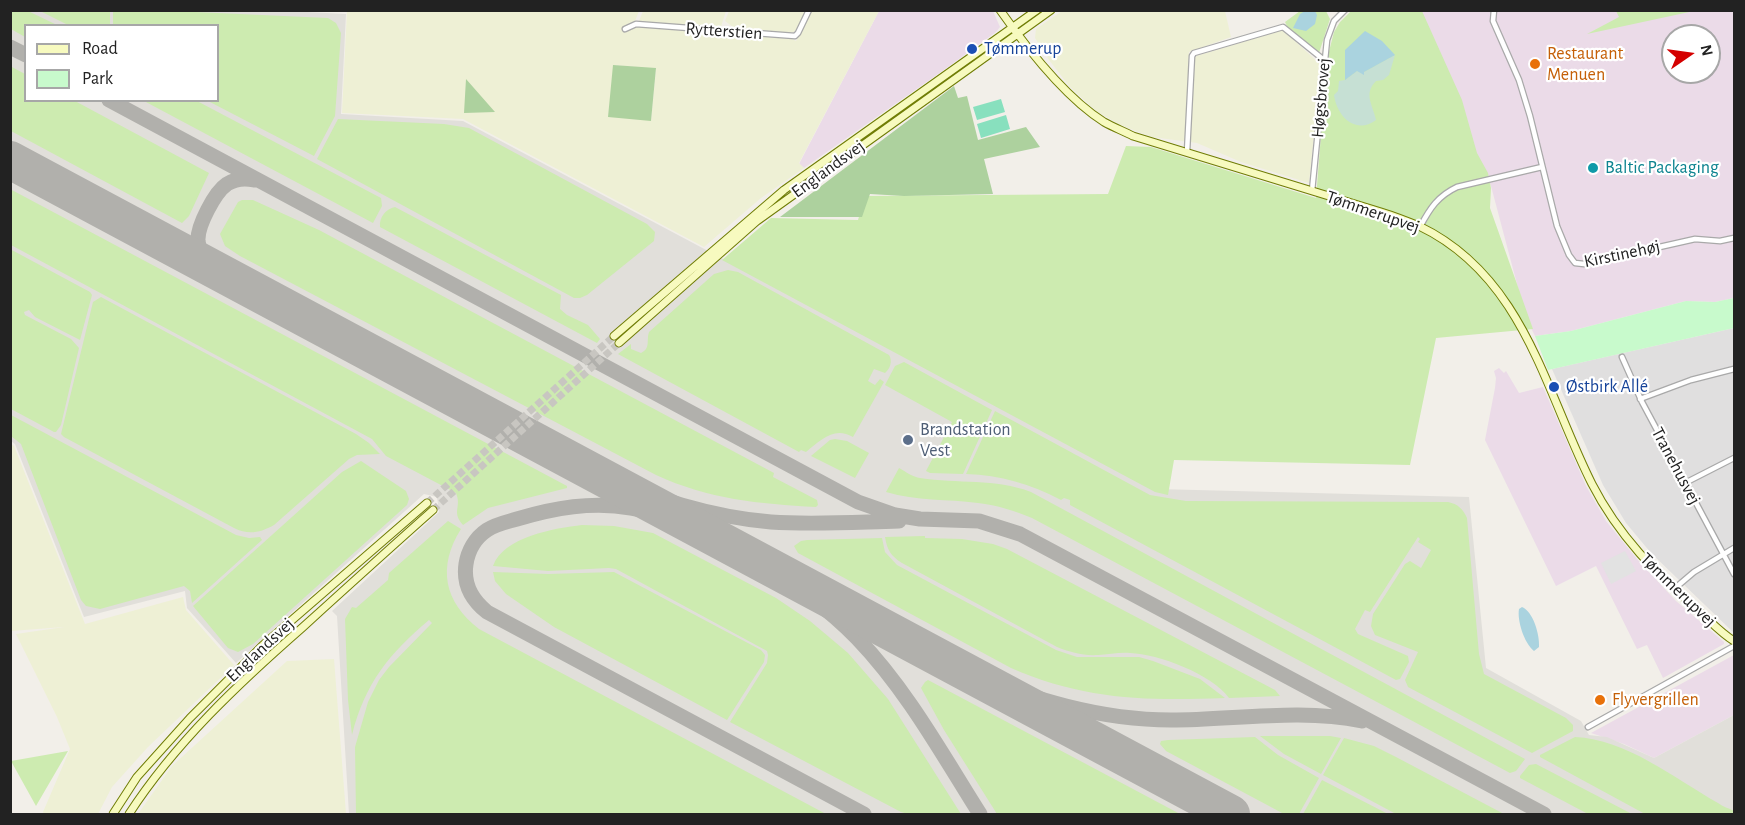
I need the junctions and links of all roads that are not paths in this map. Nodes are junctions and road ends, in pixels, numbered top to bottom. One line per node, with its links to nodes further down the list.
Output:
1 (809, 10): 7 (street, Rytterstien)
2 (1000, 10): 8 (main road, Tømmerupvej)
3 (1037, 10): 8 (main road, Englandsvej)
4 (1051, 10): 8 (main road, Englandsvej)
5 (1345, 10): 9 (street, Høgsbrovej)
6 (1494, 10): 11 (street, Kirstinehøj)
7 (625, 29)
8 (1015, 31): 10 (main road, Tømmerupvej); 15 (main road, Englandsvej); 16 (main road, Englandsvej)
9 (1324, 60): 10 (street); 12 (street, Høgsbrovej)
10 (1187, 152): 12 (main road, Tømmerupvej)
11 (1542, 167): 13 (street); 14 (street, Kirstinehøj)
12 (1312, 190): 13 (main road, Tømmerupvej)
13 (1420, 227): 27 (main road, Tømmerupvej)
14 (1734, 238)
15 (614, 336)
16 (619, 343)
17 (1622, 357): 19 (street, Tranehusvej)
18 (1734, 369): 19 (street)
19 (1640, 399): 21 (street, Tranehusvej)
20 (1734, 458): 21 (street)
21 (1685, 483): 25 (street, Tranehusvej)
22 (427, 503): 30 (main road, Englandsvej)
23 (433, 510): 31 (main road, Englandsvej)
24 (1734, 548): 25 (street)
25 (1724, 553): 26 (street, Tranehusvej); 27 (street)
26 (1734, 573)
27 (1674, 589): 28 (main road, Tømmerupvej)
28 (1734, 644): 29 (street)
29 (1588, 727)
30 (113, 814)
31 (129, 814)

